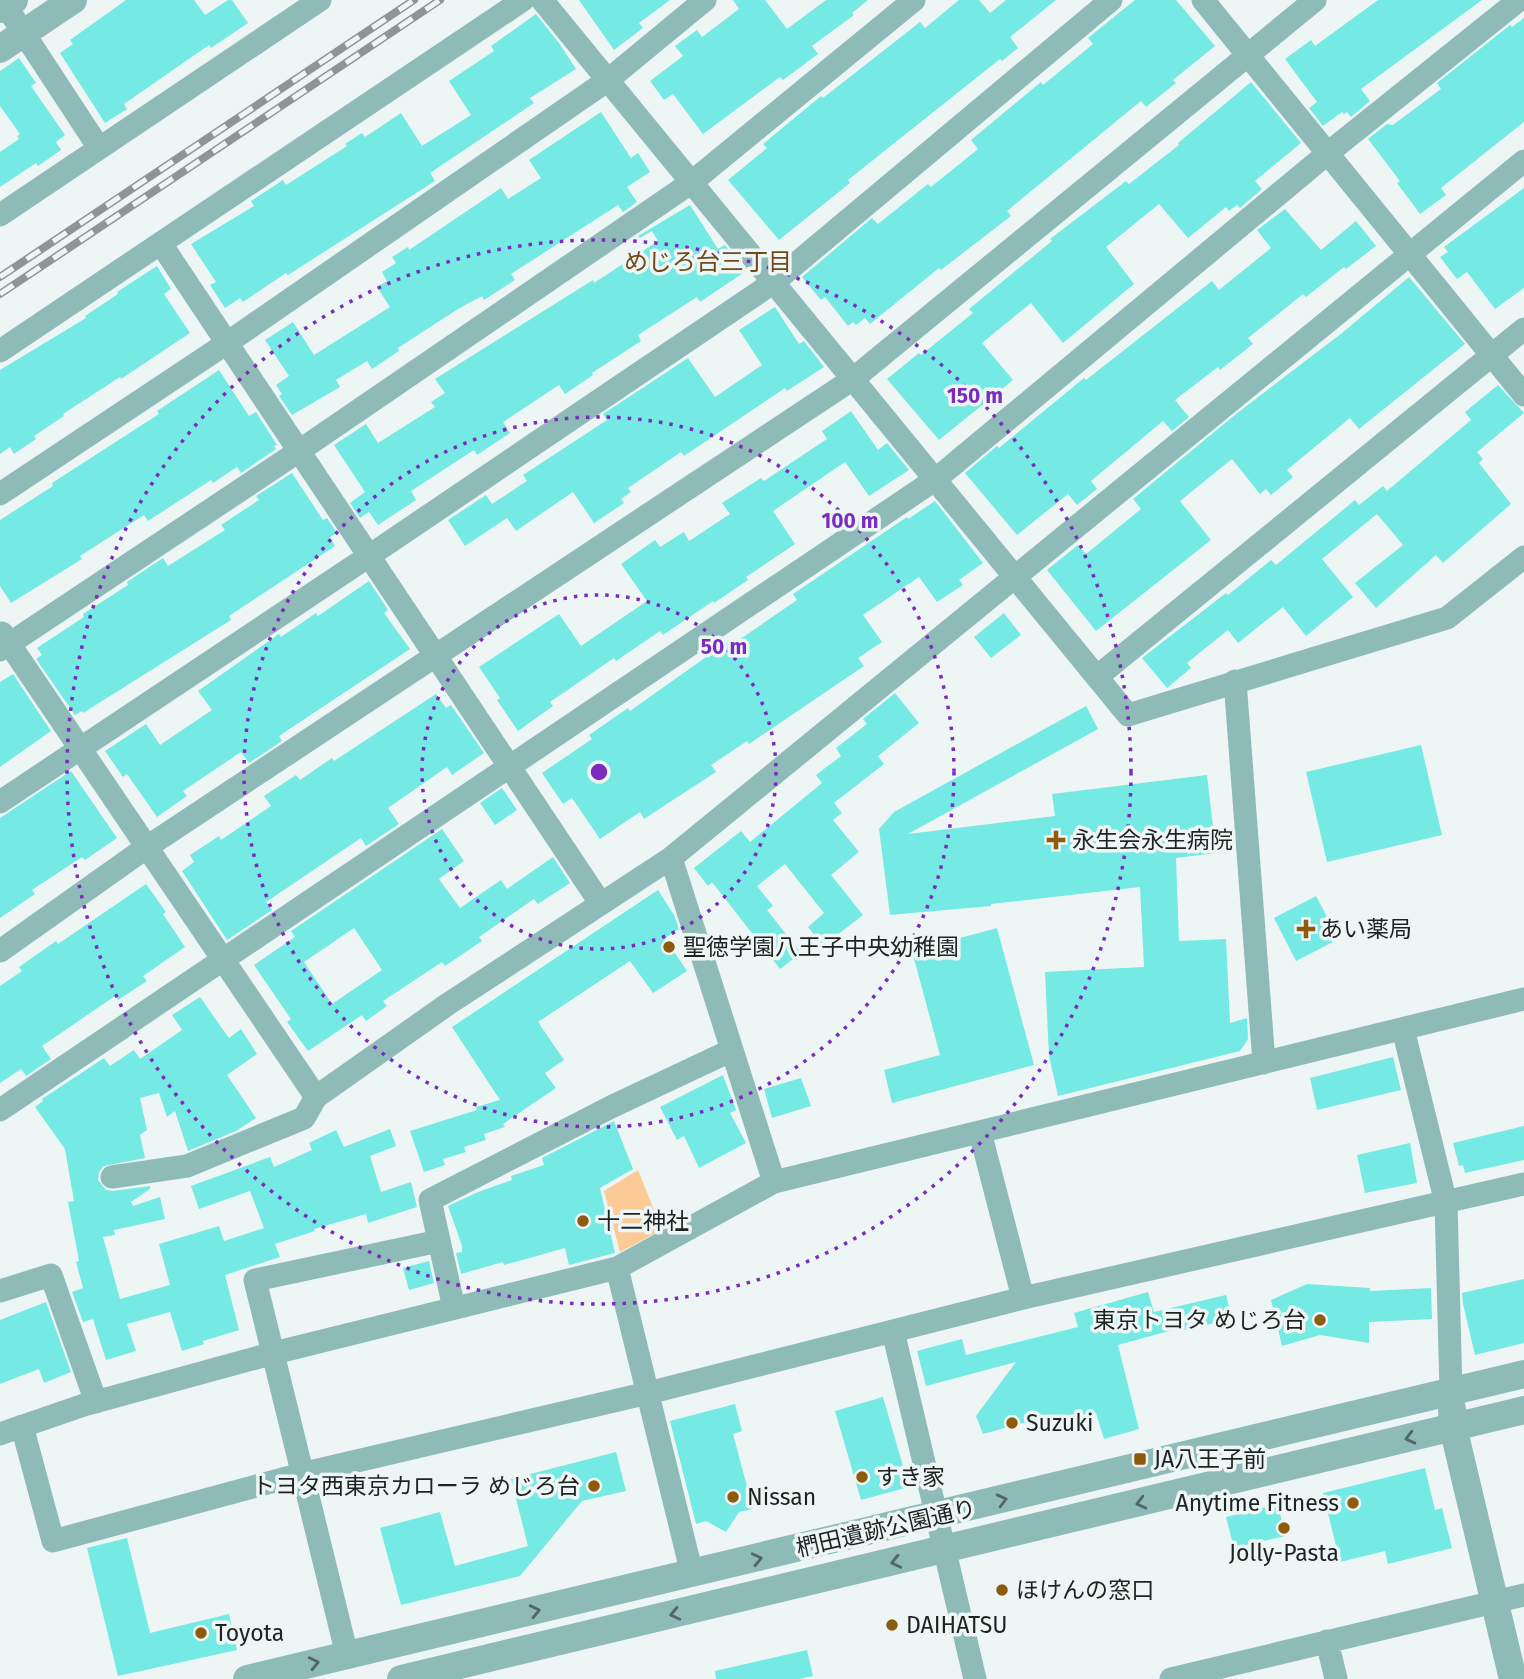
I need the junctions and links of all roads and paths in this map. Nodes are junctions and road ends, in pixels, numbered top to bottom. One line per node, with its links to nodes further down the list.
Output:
1 (73, 0): 12 (street)
2 (320, 0): 16 (street)
3 (523, 0): 21 (street)
4 (542, 0): 15 (street)
5 (705, 0): 15 (street)
6 (914, 0): 19 (street)
7 (1111, 0): 23 (street)
8 (1203, 0): 14 (street)
9 (1315, 0): 14 (street)
10 (1519, 0): 17 (street)
11 (5, 4): 12 (street)
12 (24, 34): 13 (street); 16 (street)
13 (0, 50)
14 (1247, 54): 17 (street); 28 (street)
15 (608, 80): 19 (street); 25 (street)
16 (99, 148): 20 (street)
17 (1328, 153): 22 (street); 31 (street)
18 (1524, 161): 22 (street)
19 (692, 182): 23 (street); 30 (street)
20 (0, 215)
21 (161, 244): 25 (street); 26 (street)
22 (1409, 253): 27 (street); 35 (street)
23 (774, 282): 28 (street); 33 (street)
24 (1524, 329): 27 (street)
25 (227, 343): 30 (street); 32 (street)
26 (0, 351)
27 (1492, 355): 29 (street); 38 (street)
28 (853, 379): 31 (street); 37 (street)
29 (1524, 395)
30 (299, 451): 33 (street); 36 (street)
31 (936, 480): 35 (street); 41 (street)
32 (0, 494)
33 (369, 556): 37 (street); 40 (street)
34 (1524, 557): 39 (street)
35 (1016, 577): 38 (street); 44 (street)
36 (3, 641): 40 (street)
37 (436, 656): 41 (street); 43 (street)
38 (1098, 676): 39 (street)
39 (1235, 681): 51 (street)
40 (80, 748): 42 (street); 43 (street)
41 (510, 768): 45 (street); 47 (street)
42 (0, 802)
43 (147, 847): 46 (street); 47 (street)
44 (671, 858): 45 (street); 50 (street)
45 (601, 904): 52 (street)
46 (0, 951)
47 (224, 961): 52 (street); 53 (street)
48 (1524, 999): 49 (street)
49 (1403, 1028): 51 (street); 58 (street)
50 (732, 1050): 56 (street); 59 (street)
51 (1264, 1063): 54 (street)
52 (316, 1097): 55 (street)
53 (0, 1110)
54 (980, 1132): 56 (street); 62 (street)
55 (112, 1177)
56 (774, 1182): 60 (street)
57 (1524, 1184): 58 (street)
58 (1447, 1203): 62 (street); 67 (street)
59 (439, 1241): 63 (street); 65 (street)
60 (617, 1268): 63 (street); 68 (street)
61 (0, 1292): 69 (street)
62 (1023, 1298): 64 (street)
63 (454, 1307): 65 (street)
64 (893, 1331): 68 (street); 75 (street)
65 (274, 1353): 69 (street); 74 (street)
66 (1524, 1374): 67 (street, 椚田遺跡公園通り)
67 (1451, 1391): 72 (street); 75 (street, 椚田遺跡公園通り, one-way to 67)
68 (648, 1392): 74 (street); 77 (street)
69 (96, 1402): 71 (street)
70 (1524, 1410): 72 (street, 椚田遺跡公園通り)
71 (22, 1426): 73 (street); 74 (street)
72 (1453, 1427): 76 (street, 椚田遺跡公園通り, one-way to 76); 79 (street)
73 (0, 1434)
74 (301, 1474): 81 (street)
75 (936, 1516): 76 (street); 77 (street, 椚田遺跡公園通り, one-way to 75)
76 (945, 1550): 84 (street, 椚田遺跡公園通り, one-way to 84); 85 (street)
77 (692, 1574): 81 (street, 椚田遺跡公園通り, one-way to 77)
78 (1524, 1595): 79 (street)
79 (1495, 1602): 80 (street); 88 (street)
80 (1327, 1641): 82 (street); 87 (street)
81 (347, 1655): 83 (street, 椚田遺跡公園通り, one-way to 81)
82 (1214, 1674): 86 (street)
83 (247, 1679)
84 (401, 1679)
85 (975, 1679)
86 (1171, 1679)
87 (1336, 1679)
88 (1513, 1679)

